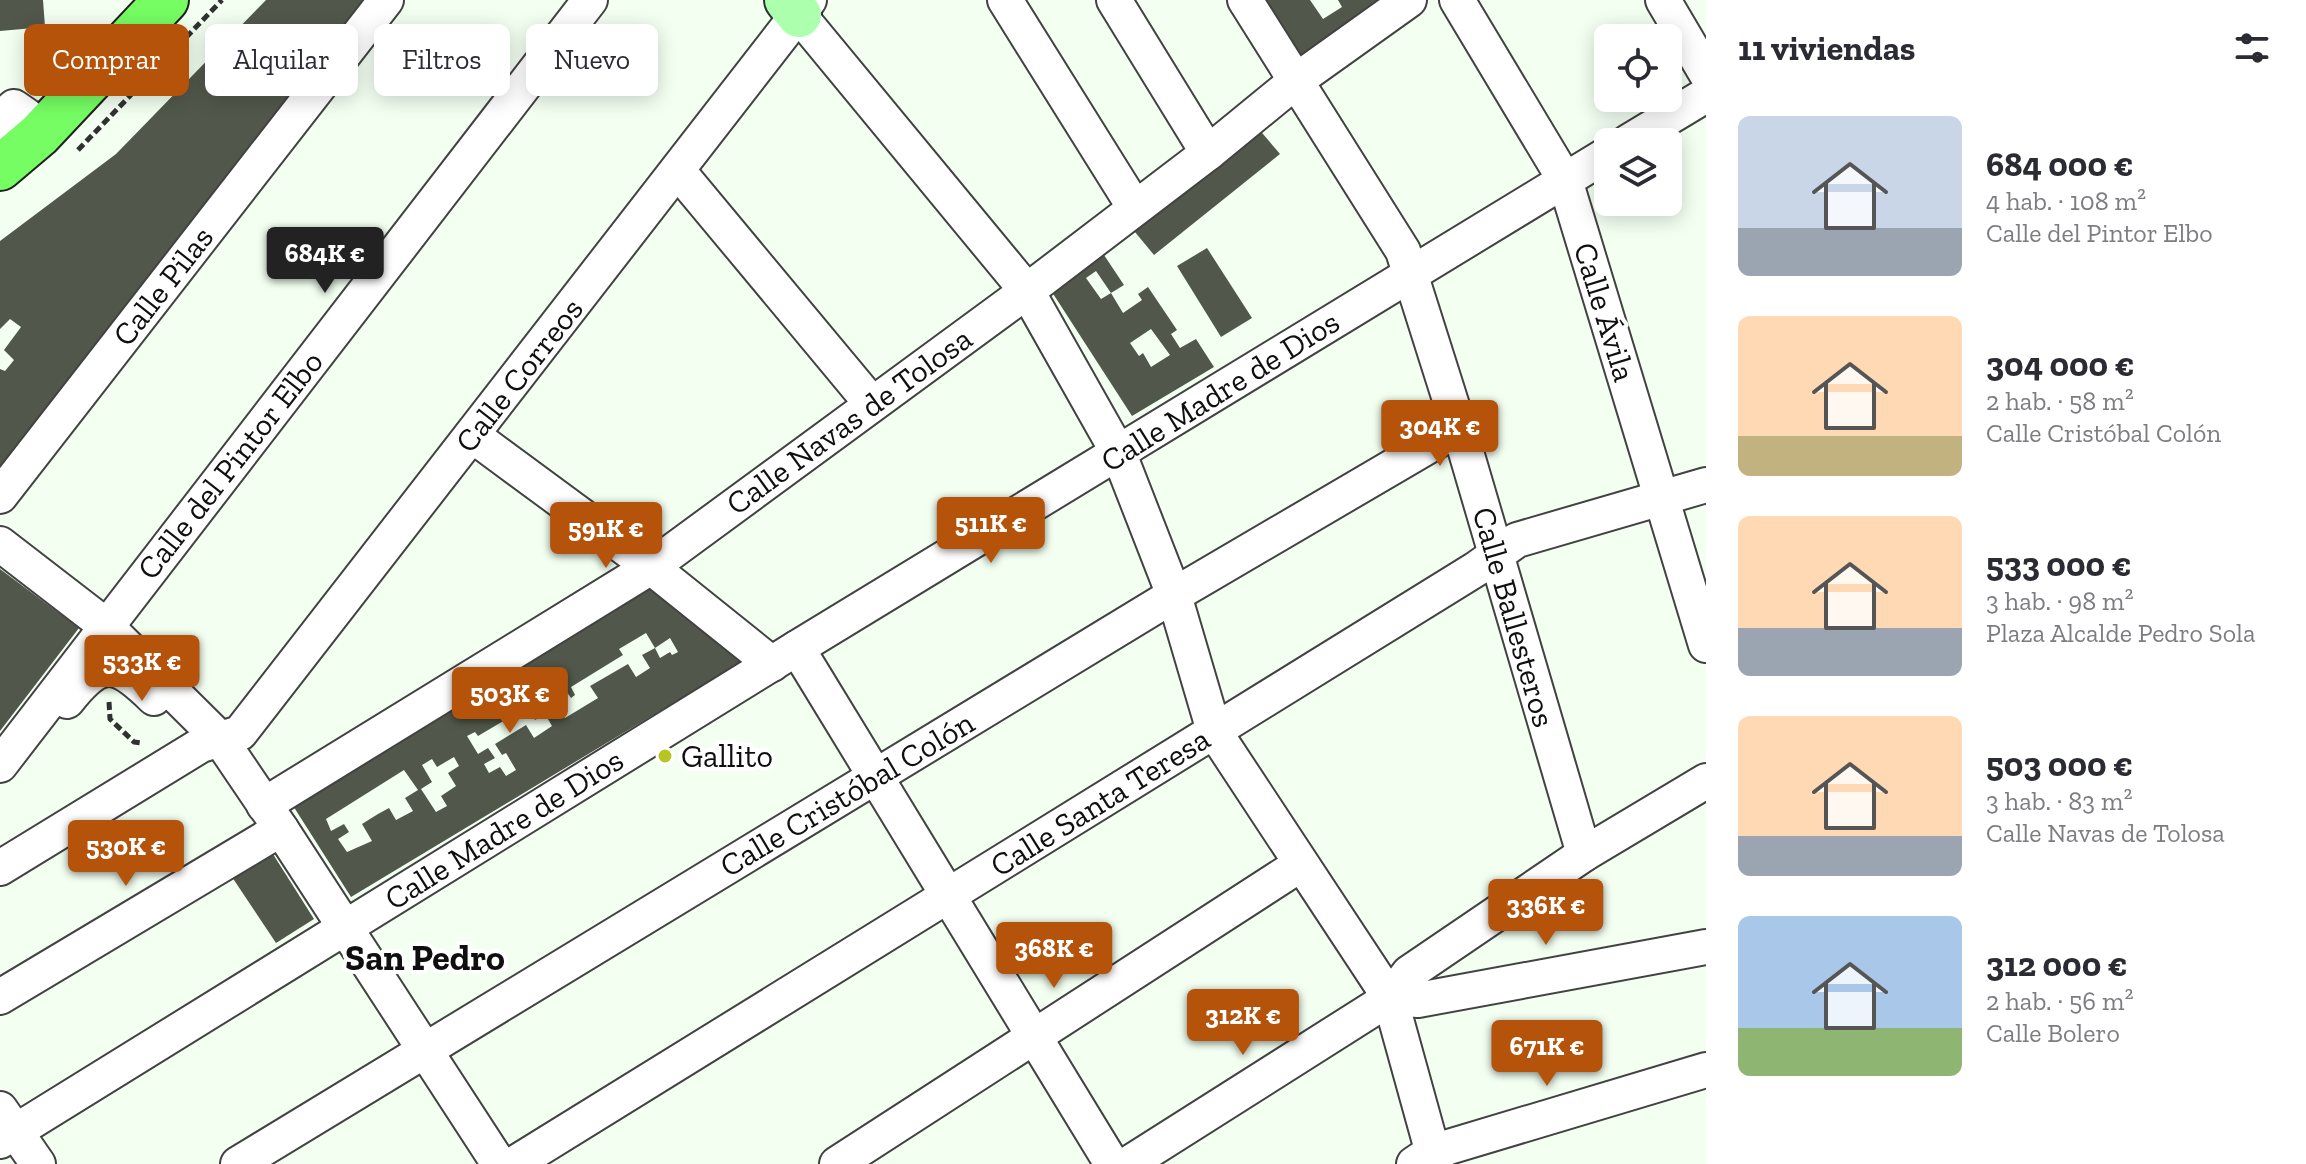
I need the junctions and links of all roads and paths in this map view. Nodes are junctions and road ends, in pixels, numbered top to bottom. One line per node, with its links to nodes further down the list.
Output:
1 (166, 0): 19 (main road)
2 (386, 0): 30 (street, Calle Pilas)
3 (590, 0): 36 (street, Calle del Pintor Elbo)
4 (1005, 0): 22 (street)
5 (1114, 0): 17 (street)
6 (1245, 0): 12 (street, Calle Ballesteros)
7 (1409, 0): 12 (street, Calle Navas de Tolosa)
8 (1457, 0): 21 (street, Calle Ávila)
9 (1663, 0): 11 (street)
10 (798, 5): 20 (street, Calle Correos); 24 (street)
11 (1706, 73)
12 (1297, 80): 17 (street, Calle Navas de Tolosa); 23 (street, Calle Ballesteros)
13 (1706, 95): 15 (street)
14 (0, 120): 16 (street)
15 (1651, 128)
16 (0, 136)
17 (1208, 153): 22 (street, Calle Navas de Tolosa)
18 (1594, 162): 21 (street, Calle Madre de Dios)
19 (0, 168)
20 (678, 171): 25 (street); 27 (street, Calle Correos)
21 (1565, 180): 23 (street, Calle Madre de Dios); 31 (street, Calle Ávila)
22 (1135, 208): 24 (street, Calle Navas de Tolosa)
23 (1411, 274): 26 (street, Calle Ballesteros); 28 (street, Calle Madre de Dios)
24 (1027, 291): 25 (street, Calle Navas de Tolosa); 28 (street)
25 (872, 404): 34 (street, Calle Navas de Tolosa)
26 (1459, 428): 33 (street, Calle Ballesteros); 35 (street, Calle Cristóbal Colón)
27 (472, 435): 34 (street); 40 (street, Calle Correos)
28 (1119, 454): 35 (street); 38 (street, Calle Madre de Dios)
29 (1706, 485): 31 (street, Calle Santa Teresa)
30 (0, 496)
31 (1662, 498): 33 (street, Calle Santa Teresa); 37 (street, Calle Ávila)
32 (0, 544): 36 (street)
33 (1495, 554): 39 (street, Calle Santa Teresa); 47 (street, Calle Ballesteros)
34 (651, 567): 38 (street); 45 (street, Calle Navas de Tolosa)
35 (1174, 595): 39 (street); 42 (street, Calle Cristóbal Colón)
36 (105, 625): 40 (street); 41 (street, Calle del Pintor Elbo)
37 (1706, 645)
38 (785, 656): 42 (street); 51 (street, Calle Madre de Dios)
39 (1214, 731): 48 (street); 50 (street, Calle Santa Teresa)
40 (220, 739): 45 (street); 49 (street, Calle Correos)
41 (0, 765)
42 (876, 776): 50 (street); 56 (street, Calle Cristóbal Colón)
43 (1706, 781): 47 (street)
44 (0, 784): 46 (street)
45 (273, 817): 51 (street); 53 (street, Calle Navas de Tolosa)
46 (0, 852)
47 (1584, 854): 54 (street)
48 (1301, 864): 54 (street); 55 (street)
49 (0, 868)
50 (949, 895): 55 (street); 63 (street, Calle Santa Teresa)
51 (344, 927): 56 (street); 58 (street, Calle Madre de Dios)
52 (1706, 947): 54 (street)
53 (0, 997)
54 (1390, 998): 59 (street); 66 (street)
55 (1035, 1037): 64 (street); 65 (street)
56 (426, 1051): 61 (street, Calle Cristóbal Colón); 62 (street)
57 (1706, 1070): 59 (street)
58 (3, 1138): 60 (street)
59 (1427, 1160)
60 (38, 1164)
61 (238, 1164)
62 (499, 1164)
63 (514, 1164)
64 (837, 1164)
65 (1112, 1164)
66 (1128, 1164)

